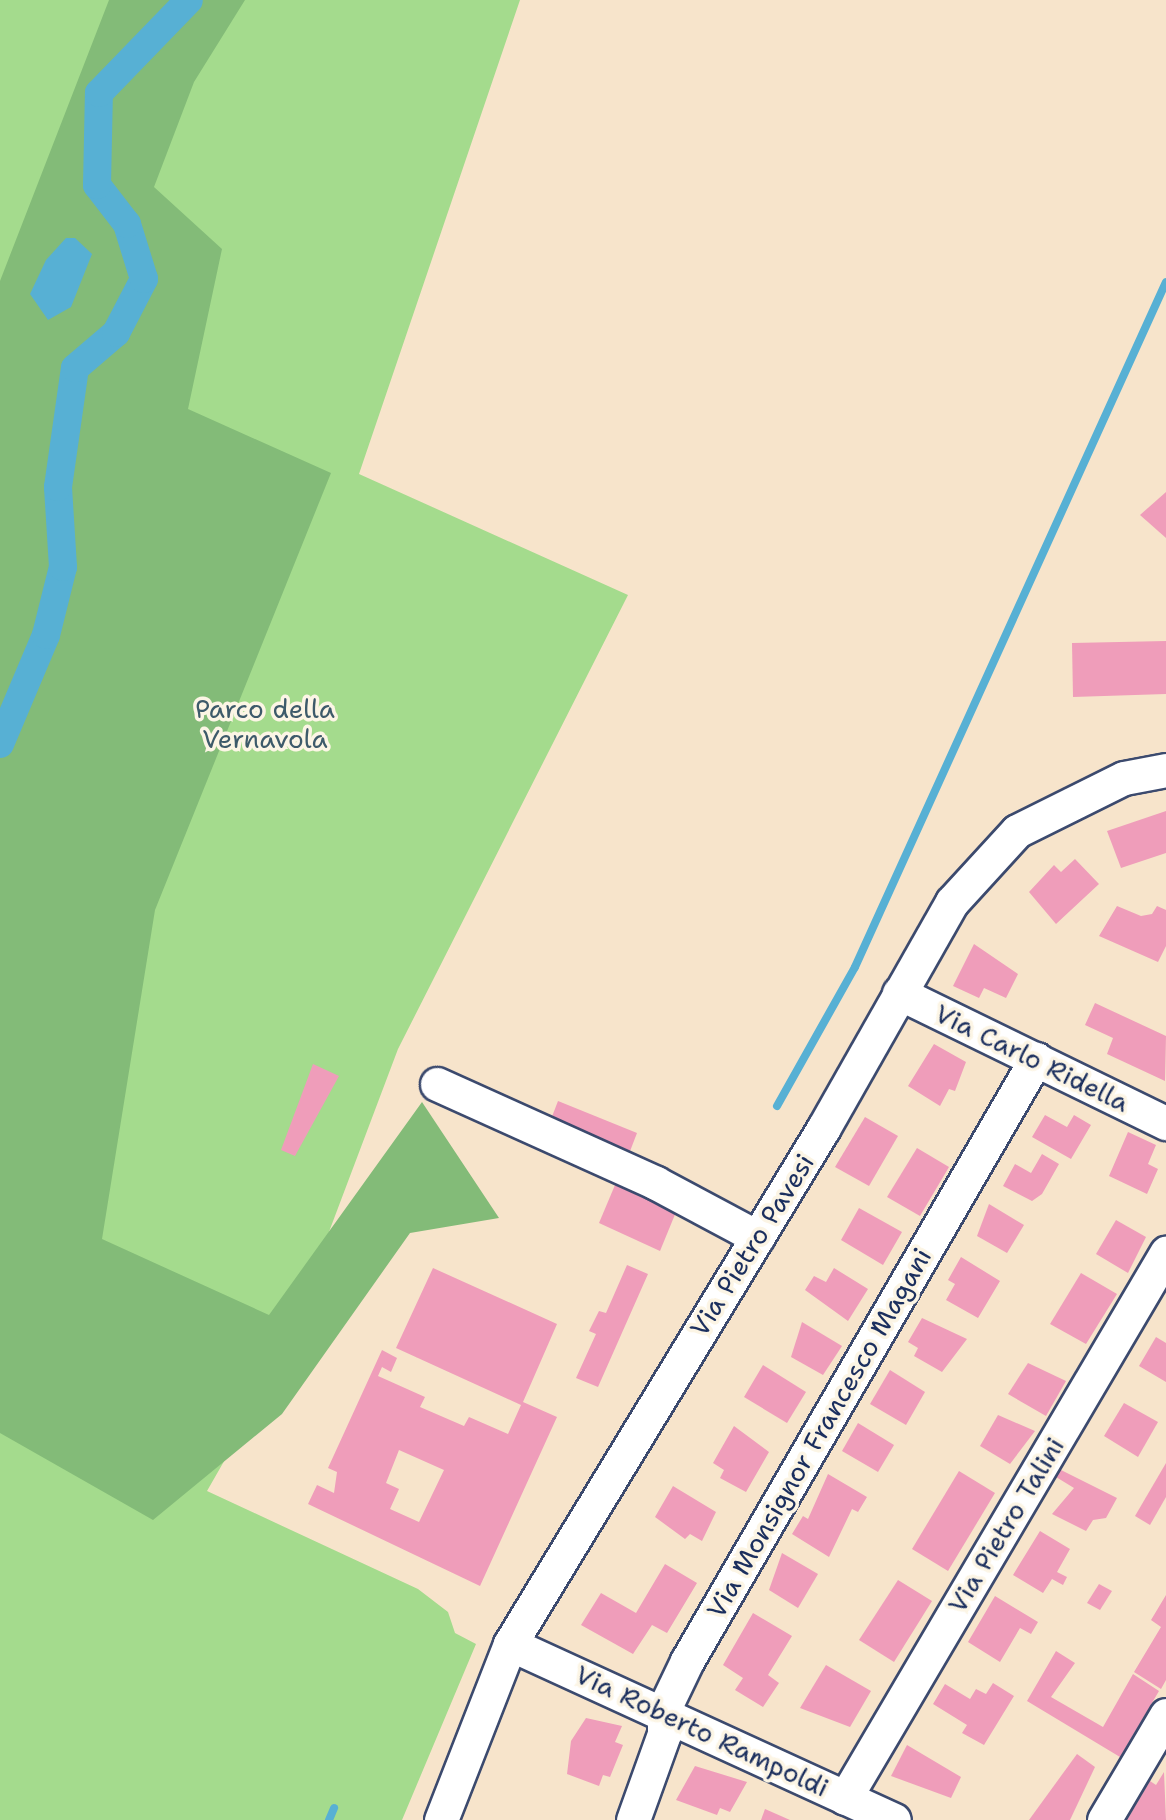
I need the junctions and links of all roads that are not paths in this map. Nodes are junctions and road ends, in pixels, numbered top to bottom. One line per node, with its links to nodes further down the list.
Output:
1 (1166, 770): 2 (street, Via Pietro Pavesi)
2 (899, 993): 3 (street, Via Carlo Ridella); 6 (street, Via Pietro Pavesi)
3 (1036, 1059): 5 (street, Via Carlo Ridella); 9 (street, Via Monsignor Francesco Magani)
4 (437, 1084): 6 (street)
5 (1166, 1123)
6 (757, 1237): 8 (street, Via Pietro Pavesi)
7 (1166, 1253): 11 (street, Via Pietro Talini)
8 (510, 1644): 9 (street, Via Roberto Rampoldi); 12 (street, Via Pietro Pavesi)
9 (664, 1709): 11 (street, Via Roberto Rampoldi); 13 (street, Via Monsignor Francesco Magani)
10 (1166, 1715): 15 (street)
11 (854, 1808): 14 (street, Via Roberto Rampoldi)
12 (441, 1820)
13 (634, 1820)
14 (894, 1820)
15 (1104, 1820)

